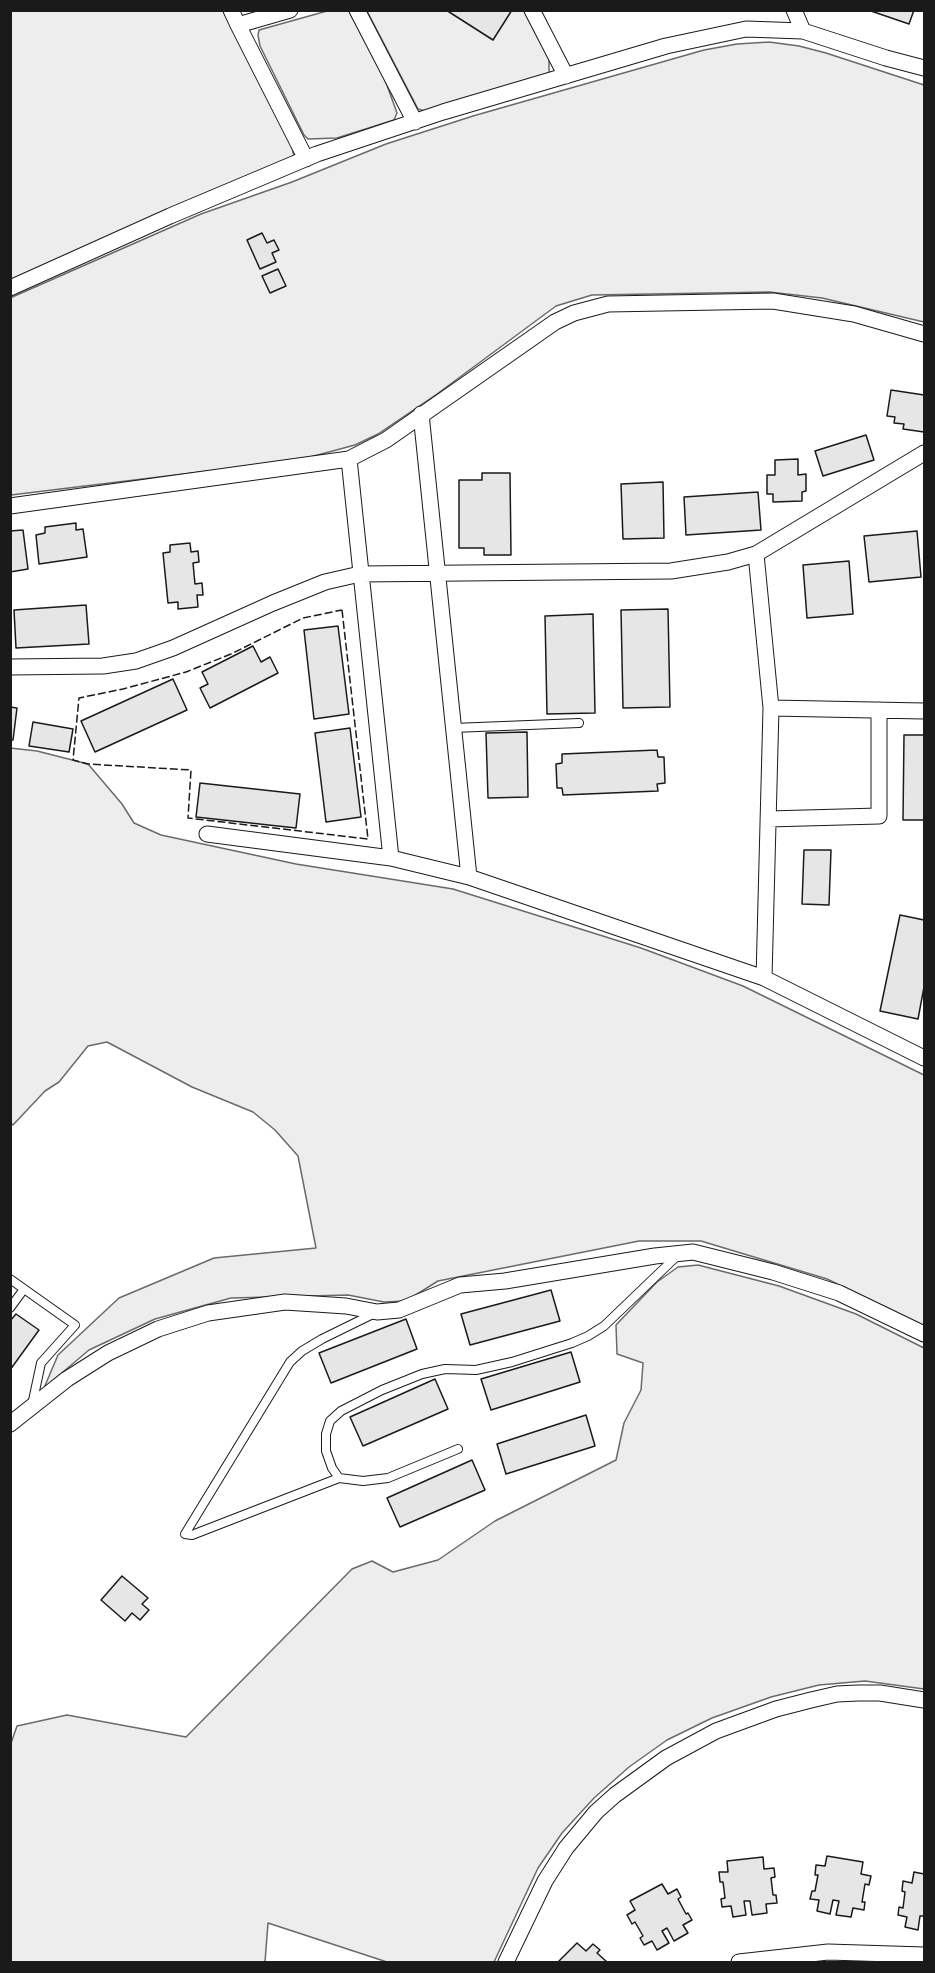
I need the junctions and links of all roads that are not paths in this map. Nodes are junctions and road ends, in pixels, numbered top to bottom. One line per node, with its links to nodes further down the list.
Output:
1 (231, 10): 6 (street)
2 (290, 10): 6 (street)
3 (357, 10): 10 (street)
4 (532, 10): 9 (street)
5 (794, 10): 7 (street)
6 (238, 26): 11 (street)
7 (803, 31): 8 (street); 9 (street)
8 (924, 68)
9 (566, 76): 10 (street)
10 (415, 122): 11 (street)
11 (306, 159): 12 (street)
12 (10, 288)
13 (924, 334): 14 (street)
14 (421, 414): 16 (street); 19 (street)
15 (924, 453): 18 (street)
16 (349, 459): 17 (street); 20 (street)
17 (10, 506)
18 (756, 554): 19 (street); 22 (street)
19 (436, 573): 20 (street); 26 (street)
20 (360, 574): 21 (street); 29 (street)
21 (10, 667)
22 (771, 708): 23 (street); 27 (street)
23 (879, 710): 24 (street); 27 (street)
24 (924, 711)
25 (579, 723): 26 (lane)
26 (453, 728): 30 (street)
27 (768, 819): 31 (street)
28 (207, 834): 29 (street)
29 (391, 858): 30 (street)
30 (469, 877): 31 (street)
31 (764, 978): 32 (street)
32 (924, 1058)
33 (679, 1254): 37 (street); 38 (street); 42 (lane)
34 (10, 1279): 35 (lane)
35 (24, 1289): 36 (lane); 39 (lane)
36 (10, 1308)
37 (377, 1312): 39 (street); 42 (lane)
38 (924, 1334)
39 (31, 1407): 40 (street)
40 (10, 1424)
41 (459, 1449): 42 (lane)
42 (339, 1478)
43 (924, 1700): 45 (street)
44 (924, 1955): 46 (street)
45 (506, 1962)
46 (739, 1962)

